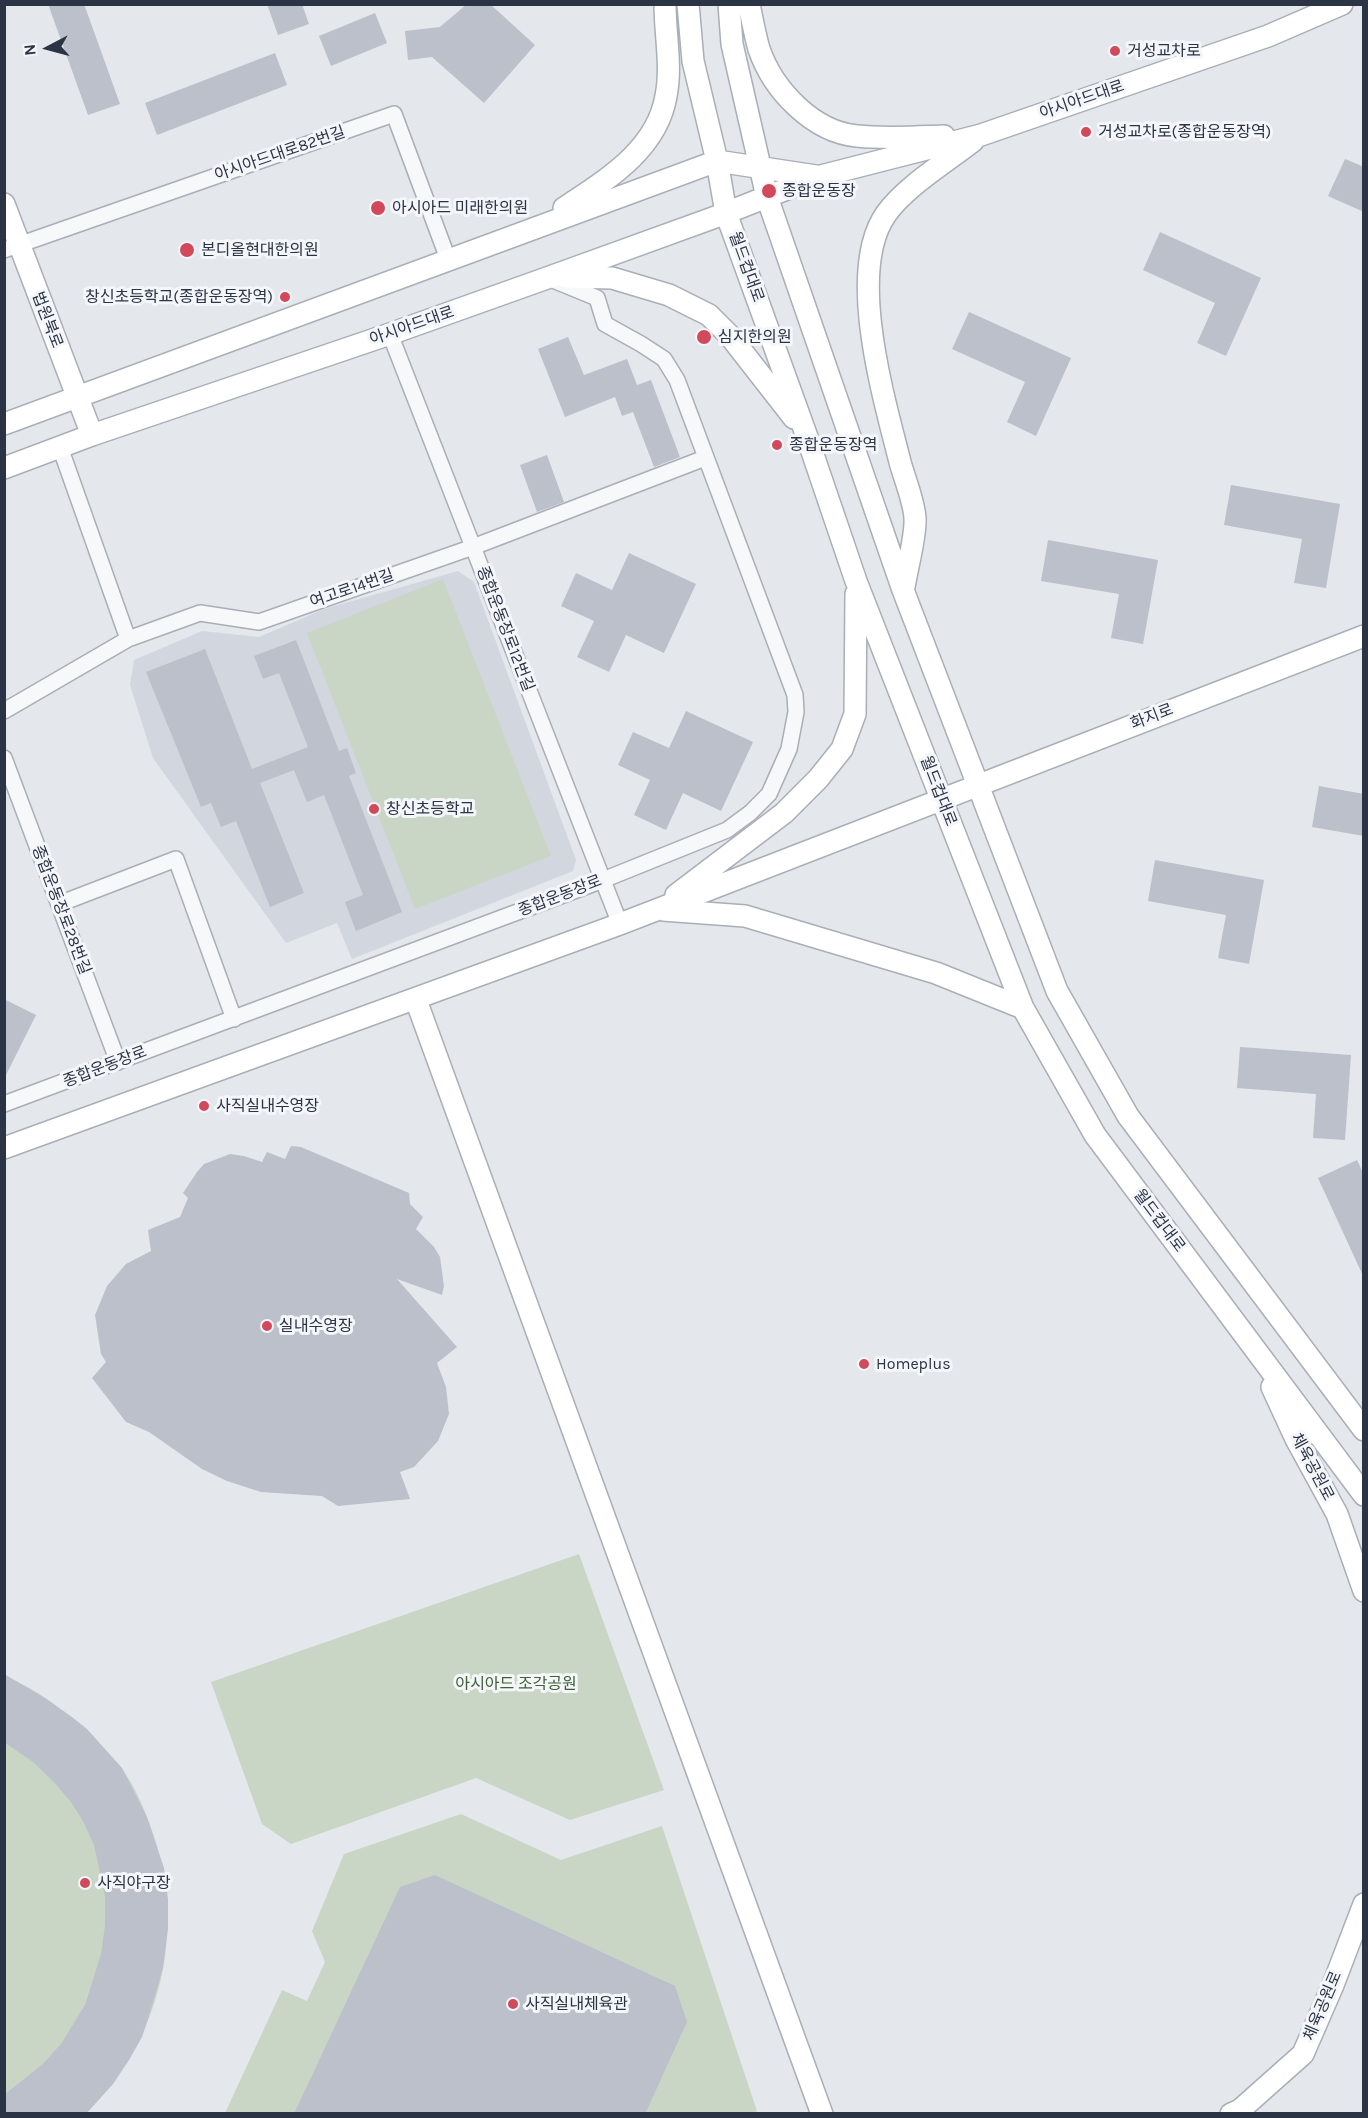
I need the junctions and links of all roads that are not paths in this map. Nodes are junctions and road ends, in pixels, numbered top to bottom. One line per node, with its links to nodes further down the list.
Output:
1 (665, 4): 13 (main road)
2 (688, 4): 7 (main road, 월드컵대로)
3 (729, 4): 8 (main road)
4 (749, 4): 6 (main road)
5 (1342, 4): 6 (main road, 아시아드대로)
6 (981, 135): 9 (main road, 아시아드대로); 27 (main road)
7 (717, 161): 8 (main road, 아시아드대로); 12 (main road, 월드컵대로); 13 (main road, 아시아드대로)
8 (761, 168): 9 (main road, 아시아드대로); 10 (main road)
9 (817, 177): 10 (main road, 아시아드대로)
10 (767, 197): 12 (main road, 아시아드대로); 27 (main road)
11 (4, 204): 14 (main road, 법원북로)
12 (726, 213): 16 (main road, 아시아드대로); 20 (main road, 월드컵대로)
13 (532, 229): 15 (main road, 아시아드대로)
14 (12, 248): 15 (street, 아시아드대로82번길); 18 (main road, 법원북로)
15 (448, 259): 18 (main road, 아시아드대로)
16 (547, 278): 17 (main road, 아시아드대로); 20 (main road); 23 (street, 종합운동장로)
17 (390, 334): 21 (main road, 아시아드대로); 25 (street, 종합운동장로12번길)
18 (77, 398): 19 (main road, 아시아드대로); 21 (main road, 법원북로)
19 (4, 424)
20 (806, 434): 26 (main road, 월드컵대로)
21 (92, 435): 22 (main road, 아시아드대로)
22 (60, 447): 24 (main road, 아시아드대로); 29 (street)
23 (705, 458): 25 (street, 여고로14번길); 34 (street, 종합운동장로)
24 (4, 468)
25 (473, 547): 29 (street, 여고로14번길); 34 (street, 종합운동장로12번길)
26 (856, 581): 33 (main road, 월드컵대로); 36 (main road)
27 (903, 590): 32 (main road)
28 (1364, 636): 32 (main road, 화지로)
29 (128, 639): 30 (street, 여고로14번길)
30 (4, 711)
31 (4, 758): 35 (street, 종합운동장로28번길)
32 (978, 784): 33 (main road, 화지로); 45 (main road)
33 (942, 799): 36 (main road); 39 (main road, 월드컵대로)
34 (603, 880): 37 (street, 종합운동장로12번길); 40 (street, 종합운동장로)
35 (59, 904): 40 (street); 41 (street, 종합운동장로28번길)
36 (657, 910): 37 (main road); 39 (main road)
37 (620, 924): 38 (main road)
38 (416, 1000): 43 (main road); 49 (main road)
39 (1023, 1008): 44 (main road, 월드컵대로)
40 (234, 1019): 41 (street, 종합운동장로)
41 (118, 1062): 42 (street, 종합운동장로)
42 (4, 1104)
43 (4, 1148)
44 (1252, 1346): 46 (main road, 월드컵대로); 47 (main road, 체육공원로)
45 (1364, 1430)
46 (1364, 1496)
47 (1364, 1591)
48 (1364, 1904): 50 (main road, 체육공원로)
49 (822, 2114)
50 (1231, 2114)

